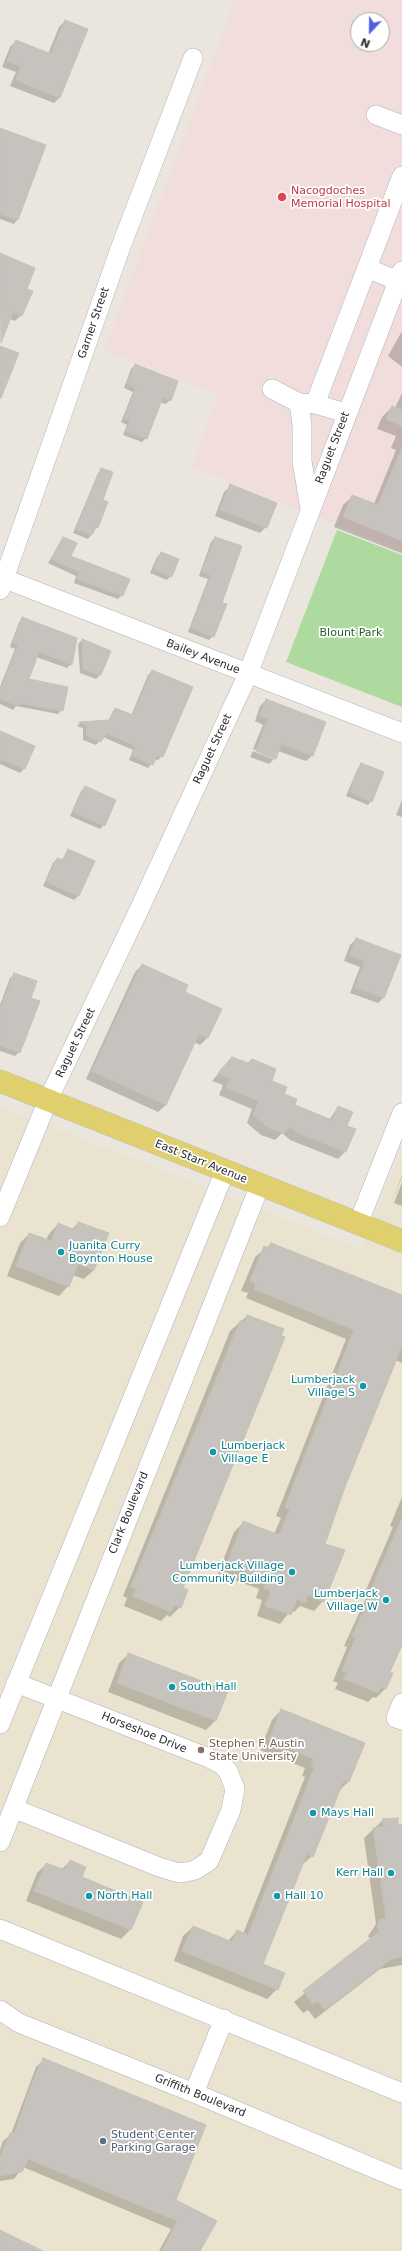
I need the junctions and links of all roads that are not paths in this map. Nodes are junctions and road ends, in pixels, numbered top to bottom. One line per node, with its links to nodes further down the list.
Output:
1 (193, 58): 11 (street, Garner Street)
2 (376, 115): 3 (street)
3 (402, 125)
4 (402, 176): 5 (street)
5 (367, 268): 6 (street); 8 (street)
6 (400, 276): 9 (street, Raguet Street)
7 (272, 389): 8 (street)
8 (307, 404): 9 (street); 10 (street)
9 (346, 413): 10 (street, Raguet Street)
10 (310, 509): 12 (street, Raguet Street)
11 (2, 585): 12 (street, Bailey Avenue)
12 (248, 674): 13 (street, Bailey Avenue); 15 (street, Raguet Street)
13 (402, 733)
14 (0, 1081): 15 (main road, East Starr Avenue)
15 (48, 1100): 17 (main road, East Starr Avenue); 19 (street, Raguet Street)
16 (402, 1113): 20 (street)
17 (225, 1171): 18 (main road, East Starr Avenue); 22 (street)
18 (260, 1185): 20 (main road, East Starr Avenue); 23 (street, Clark Boulevard)
19 (0, 1217)
20 (358, 1224): 21 (main road, East Starr Avenue)
21 (402, 1241)
22 (10, 1687): 23 (street, Horseshoe Drive); 24 (street)
23 (56, 1698): 25 (street, Clark Boulevard); 25 (street, Horseshoe Drive)
24 (0, 1724)
25 (13, 1808): 26 (street, Clark Boulevard)
26 (0, 1842)
27 (0, 1928): 29 (street)
28 (0, 2010): 31 (street, Griffith Boulevard)
29 (224, 2019): 30 (street); 31 (street)
30 (402, 2092)
31 (194, 2093): 32 (street, Griffith Boulevard)
32 (402, 2180)

